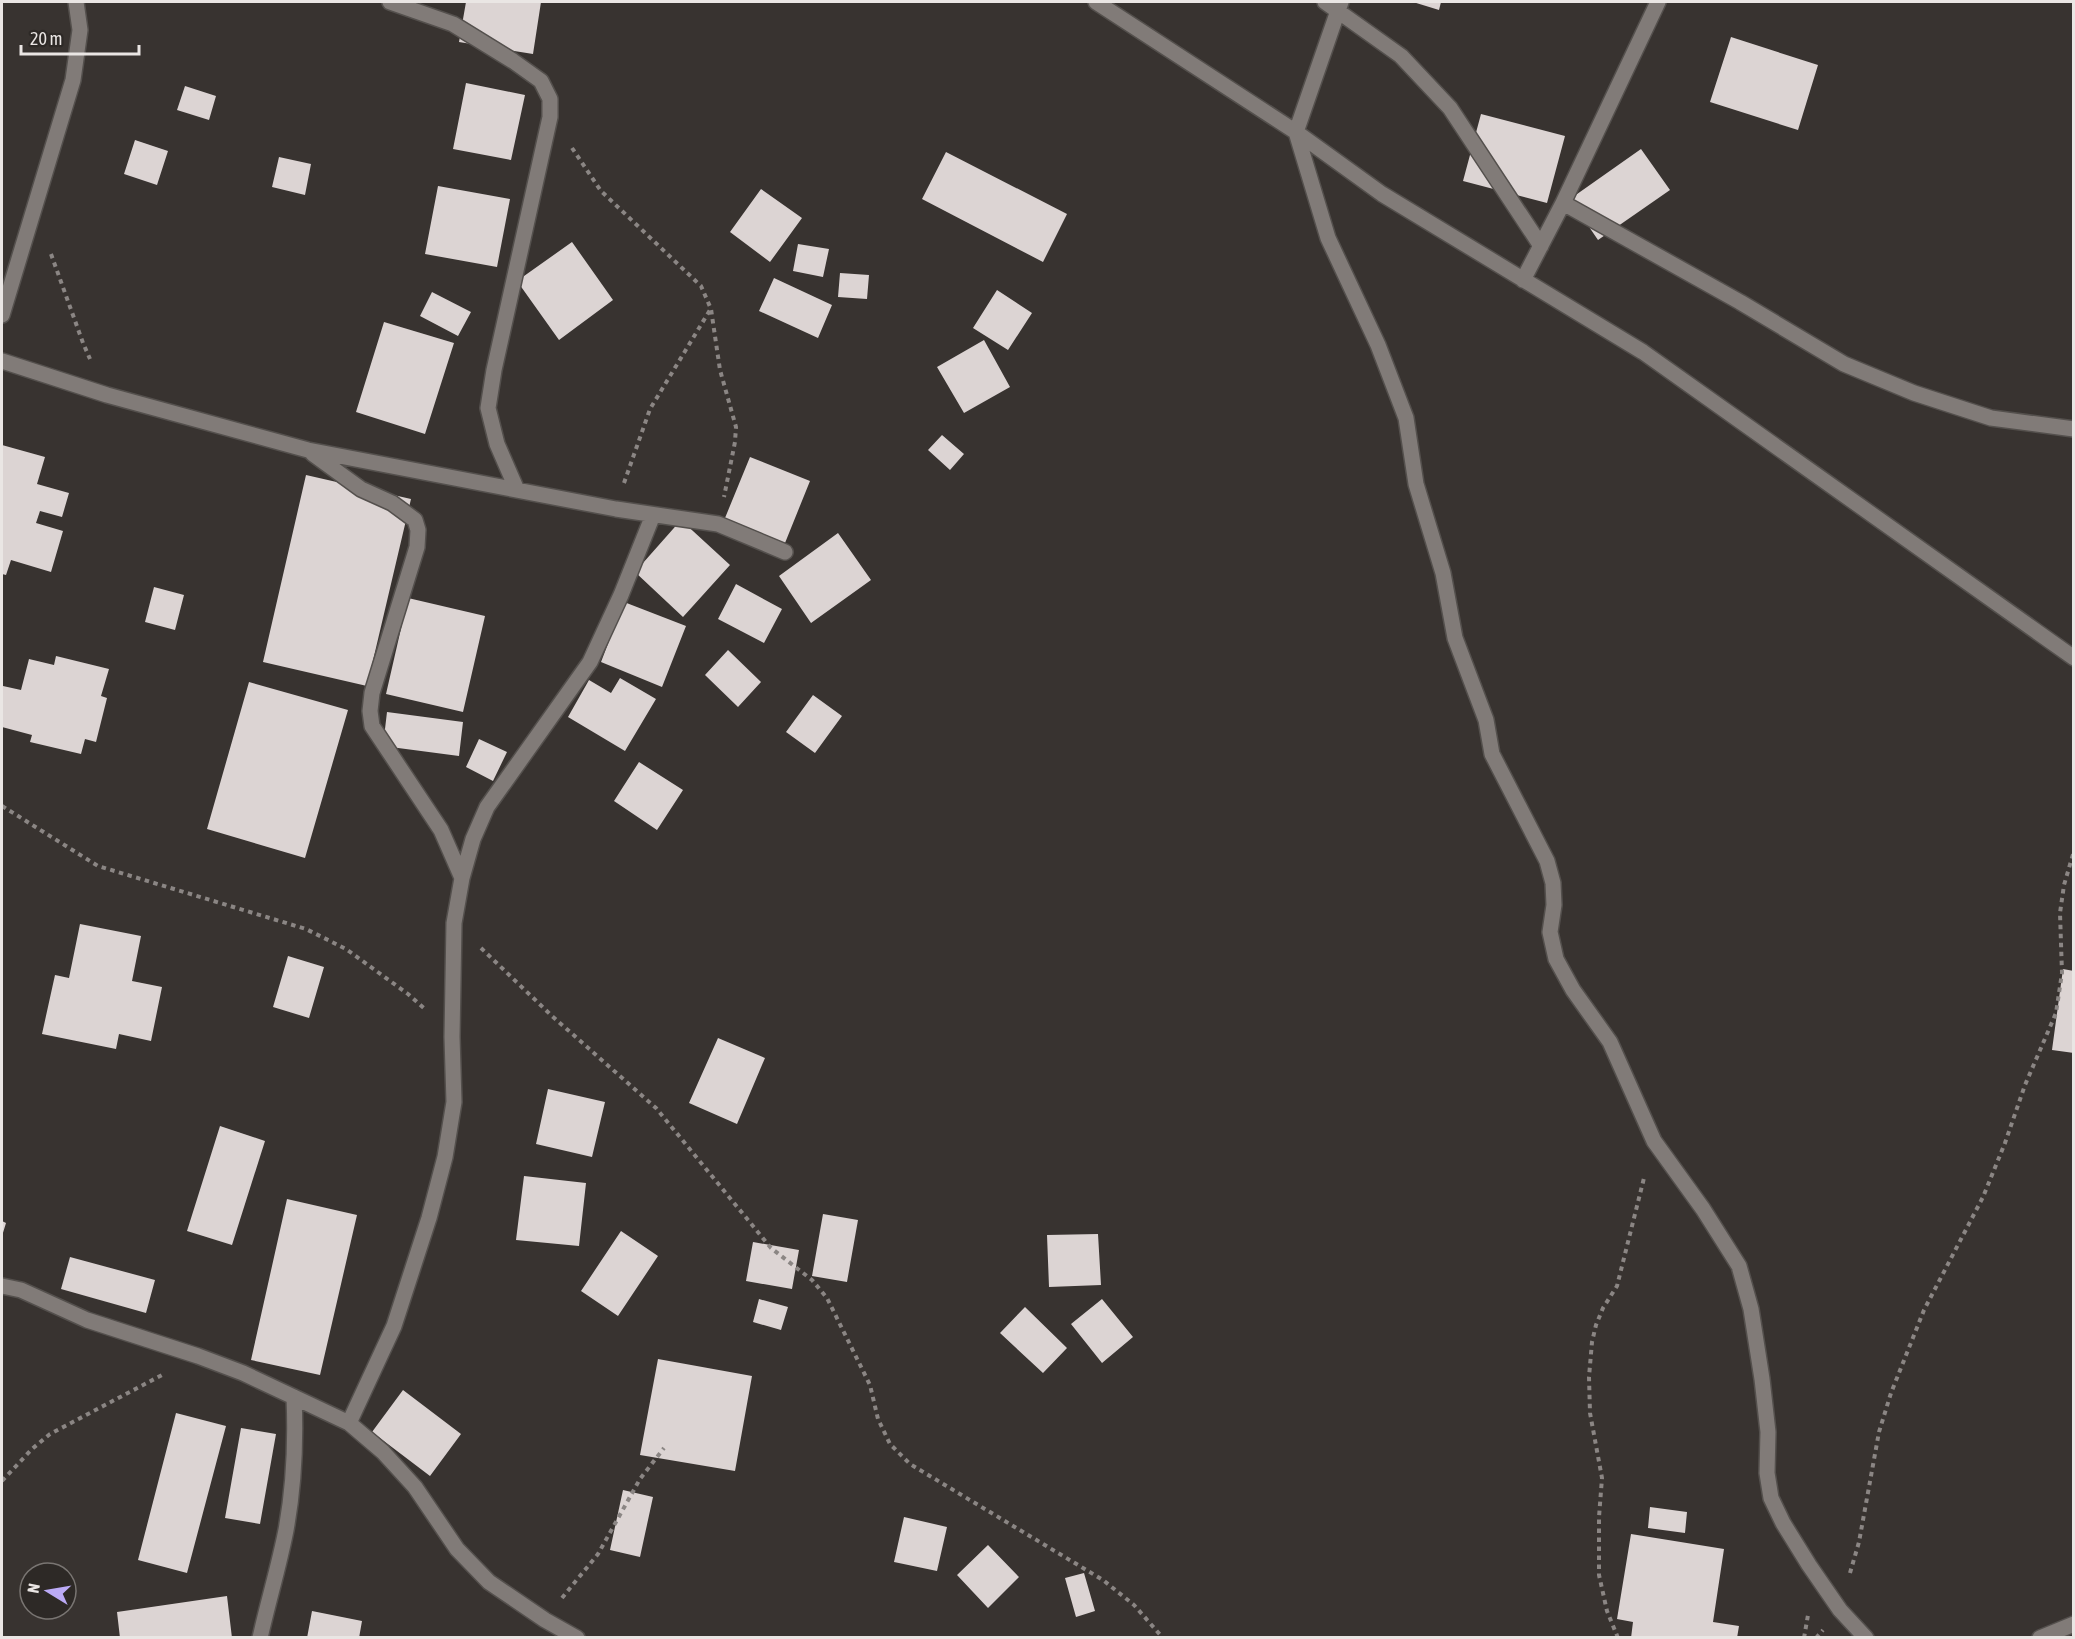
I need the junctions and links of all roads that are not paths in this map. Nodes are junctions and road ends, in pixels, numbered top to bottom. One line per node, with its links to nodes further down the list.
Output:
1 (76, 2): 10 (street)
2 (390, 2): 14 (street)
3 (1096, 2): 6 (street)
4 (1658, 2): 7 (street)
5 (1334, 5): 6 (street); 8 (street)
6 (1296, 132): 9 (street); 25 (street)
7 (1563, 203): 8 (street); 12 (street)
8 (1540, 246): 9 (street)
9 (1523, 280): 17 (street)
10 (2, 315)
11 (2, 361): 13 (street)
12 (2073, 429)
13 (308, 450): 14 (street); 18 (street)
14 (517, 490): 15 (street)
15 (652, 515): 16 (street); 18 (street)
16 (785, 552)
17 (2073, 658)
18 (462, 878): 21 (street)
19 (2, 1286): 20 (street)
20 (294, 1397): 21 (street); 23 (street)
21 (349, 1423): 24 (street)
22 (2073, 1624): 26 (street)
23 (260, 1638)
24 (578, 1638)
25 (1866, 1638)
26 (2040, 1638)

